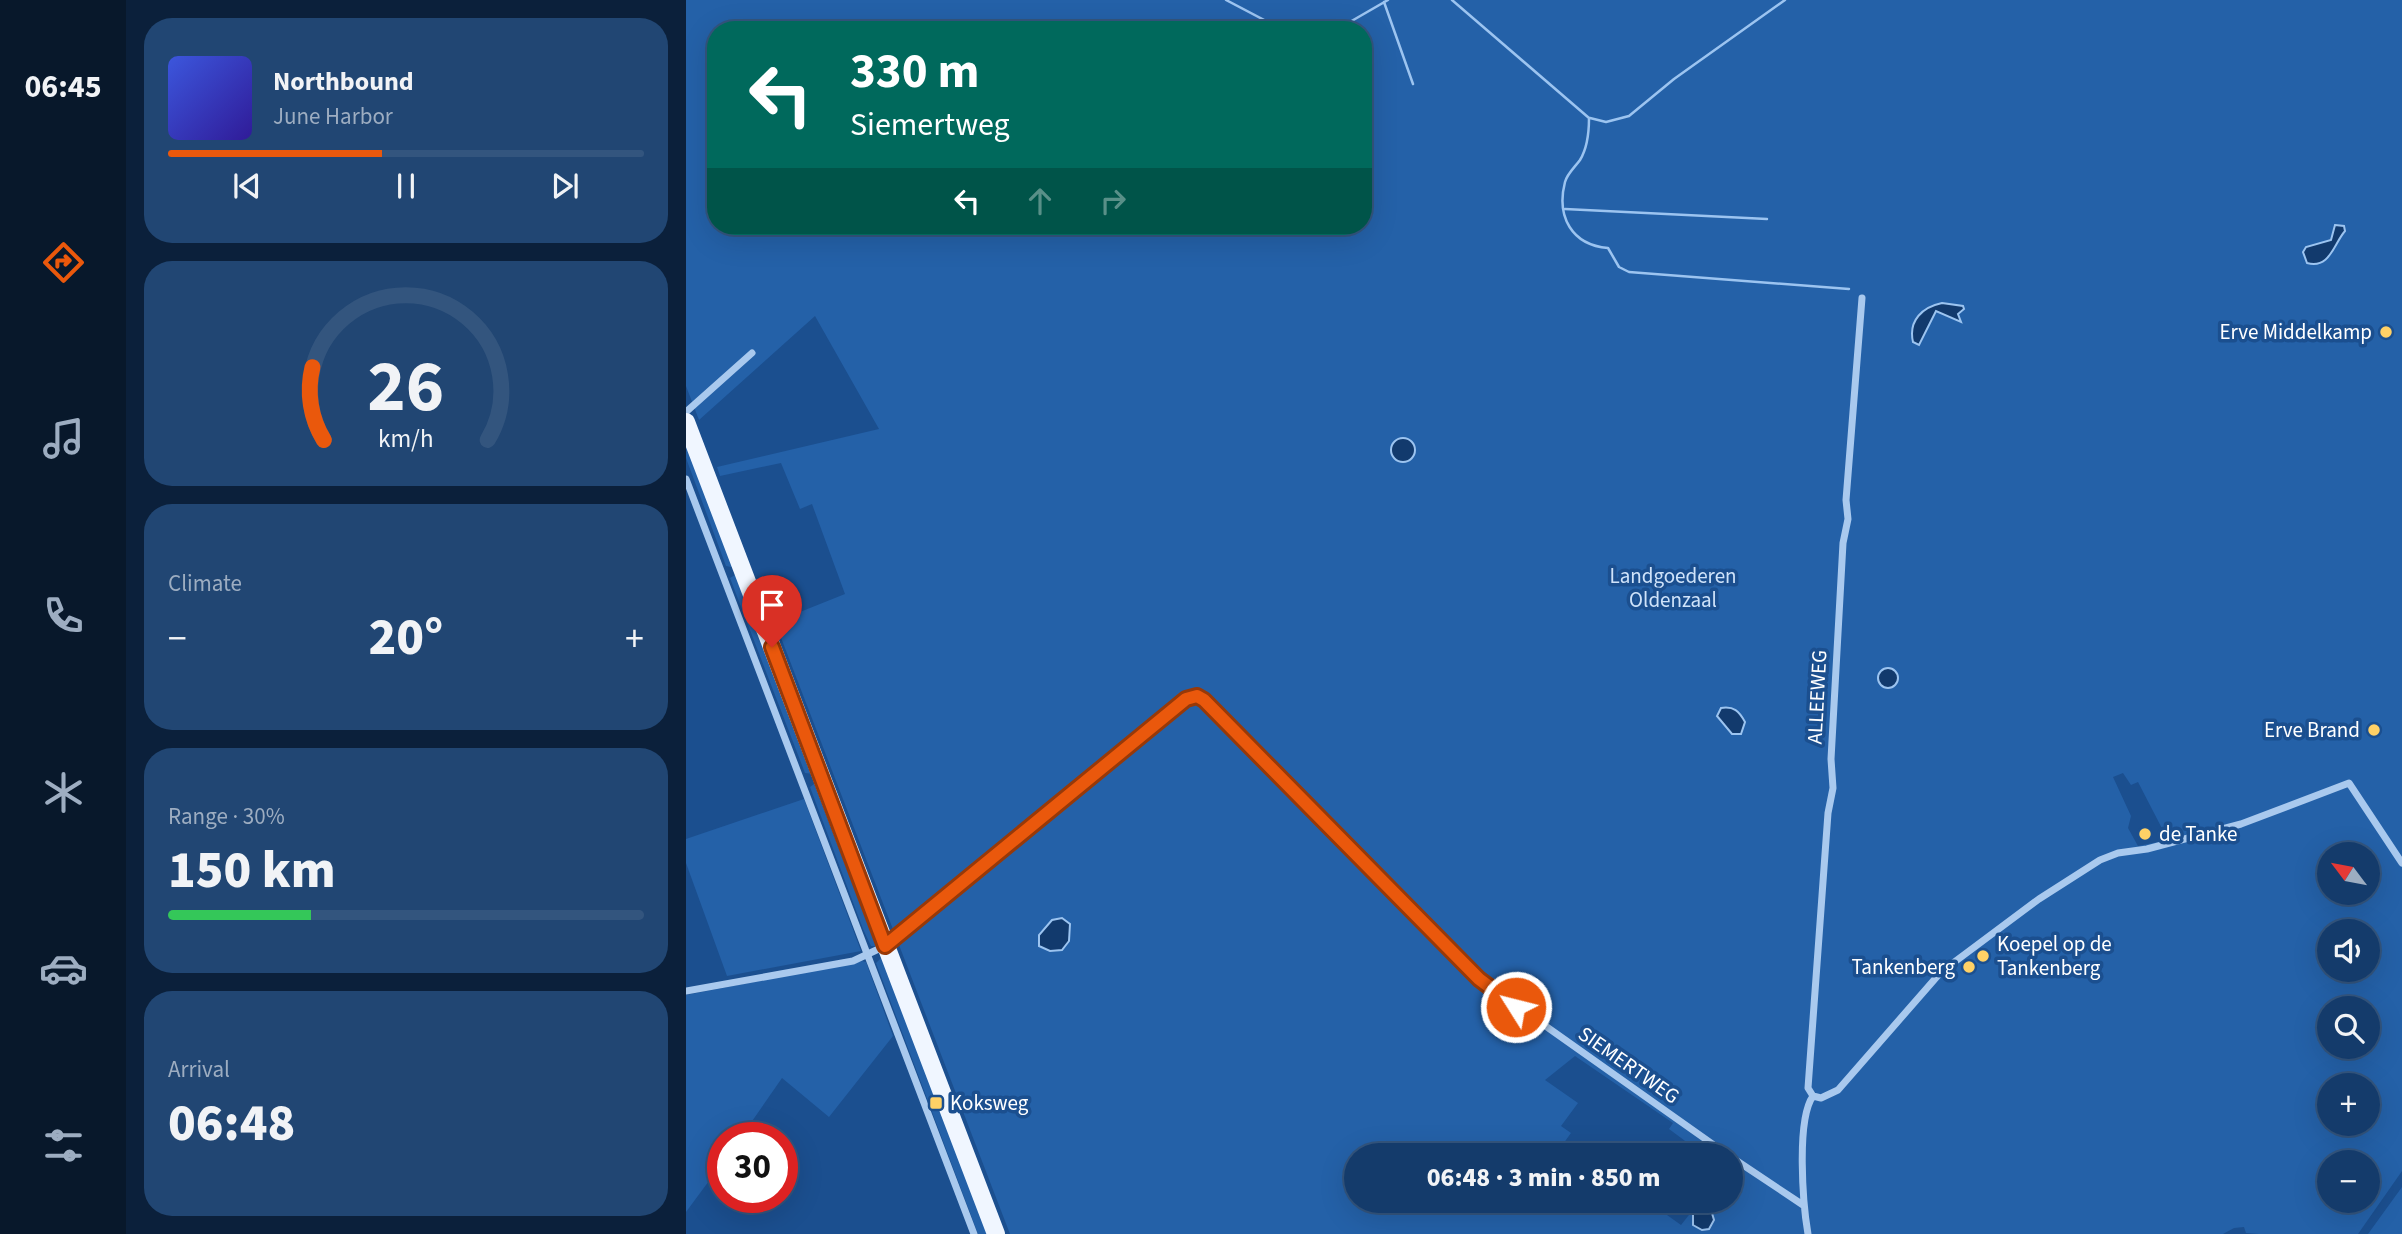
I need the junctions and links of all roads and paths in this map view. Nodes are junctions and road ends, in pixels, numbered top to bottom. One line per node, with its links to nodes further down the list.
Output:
1 (1862, 298): 14 (street, ALLEEWEG)
2 (752, 353): 3 (street)
3 (686, 412)
4 (686, 422): 6 (main road)
5 (686, 479): 7 (street)
6 (742, 569): 7 (street); 8 (main road)
7 (722, 573): 9 (street)
8 (822, 777): 9 (street); 11 (main road)
9 (803, 783): 12 (street)
10 (2402, 863): 14 (street)
11 (885, 946): 12 (street); 15 (street, SIEMERTWEG); 19 (main road)
12 (868, 955): 13 (street); 18 (street)
13 (686, 991)
14 (1813, 1096): 17 (street, ALLEEWEG)
15 (1711, 1143)
16 (1743, 1165): 17 (street, SIEMERTWEG)
17 (1803, 1205): 20 (street, ALLEEWEG)
18 (974, 1234)
19 (996, 1234)
20 (1808, 1234)

